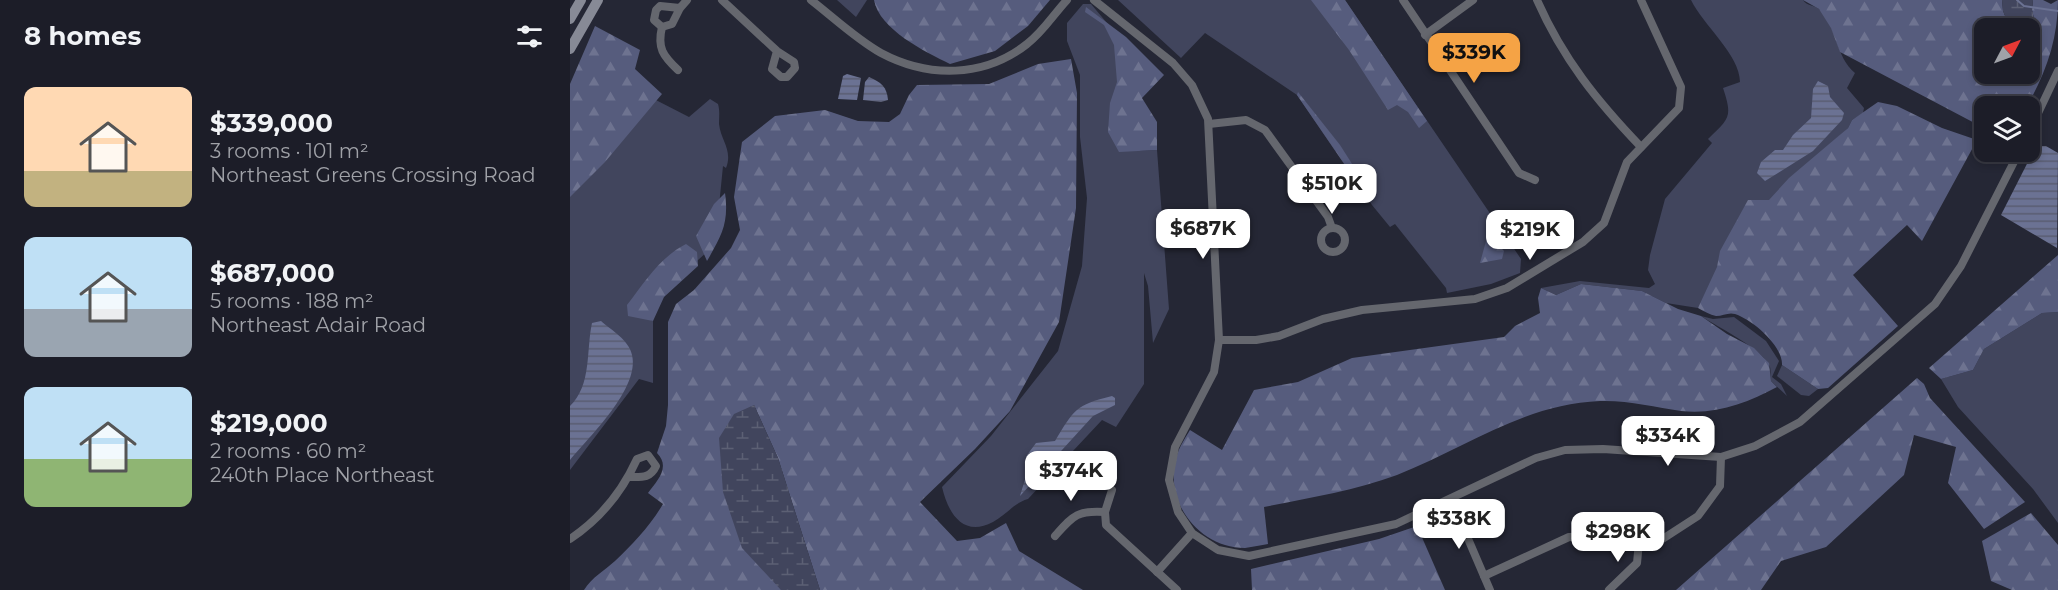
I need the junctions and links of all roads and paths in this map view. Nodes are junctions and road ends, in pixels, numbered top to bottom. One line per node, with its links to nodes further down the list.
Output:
1 (581, 0): 14 (street)
2 (598, 0): 18 (street)
3 (687, 0): 13 (street)
4 (722, 0): 19 (street)
5 (811, 0): 15 (street)
6 (817, 0): 15 (street)
7 (1067, 0): 15 (street)
8 (1094, 0): 23 (street)
9 (1403, 0): 17 (street)
10 (1537, 0): 24 (street)
11 (1641, 0): 24 (street)
12 (1470, 1): 17 (street)
13 (680, 8): 16 (street); 16 (street)
14 (570, 19)
15 (837, 20)
16 (662, 27): 20 (street)
17 (1425, 35): 26 (street)
18 (570, 49)
19 (777, 51)
20 (678, 70)
21 (2058, 71): 22 (street)
22 (2040, 109)
23 (1209, 124): 27 (street); 28 (street)
24 (1641, 147): 28 (street)
25 (2014, 162): 29 (street)
26 (1535, 180)
27 (1332, 228)
28 (1219, 340): 34 (street)
29 (1721, 457): 32 (street); 37 (street)
30 (628, 477): 36 (street)
31 (1112, 490): 33 (street)
32 (1451, 499): 34 (street); 39 (street)
33 (1104, 512): 35 (street); 38 (street)
34 (1192, 533): 38 (street)
35 (1055, 536)
36 (570, 539)
37 (1639, 542): 39 (street); 42 (street)
38 (1157, 572): 40 (street)
39 (1484, 576): 41 (street)
40 (1177, 590)
41 (1490, 590)
42 (1609, 590)

